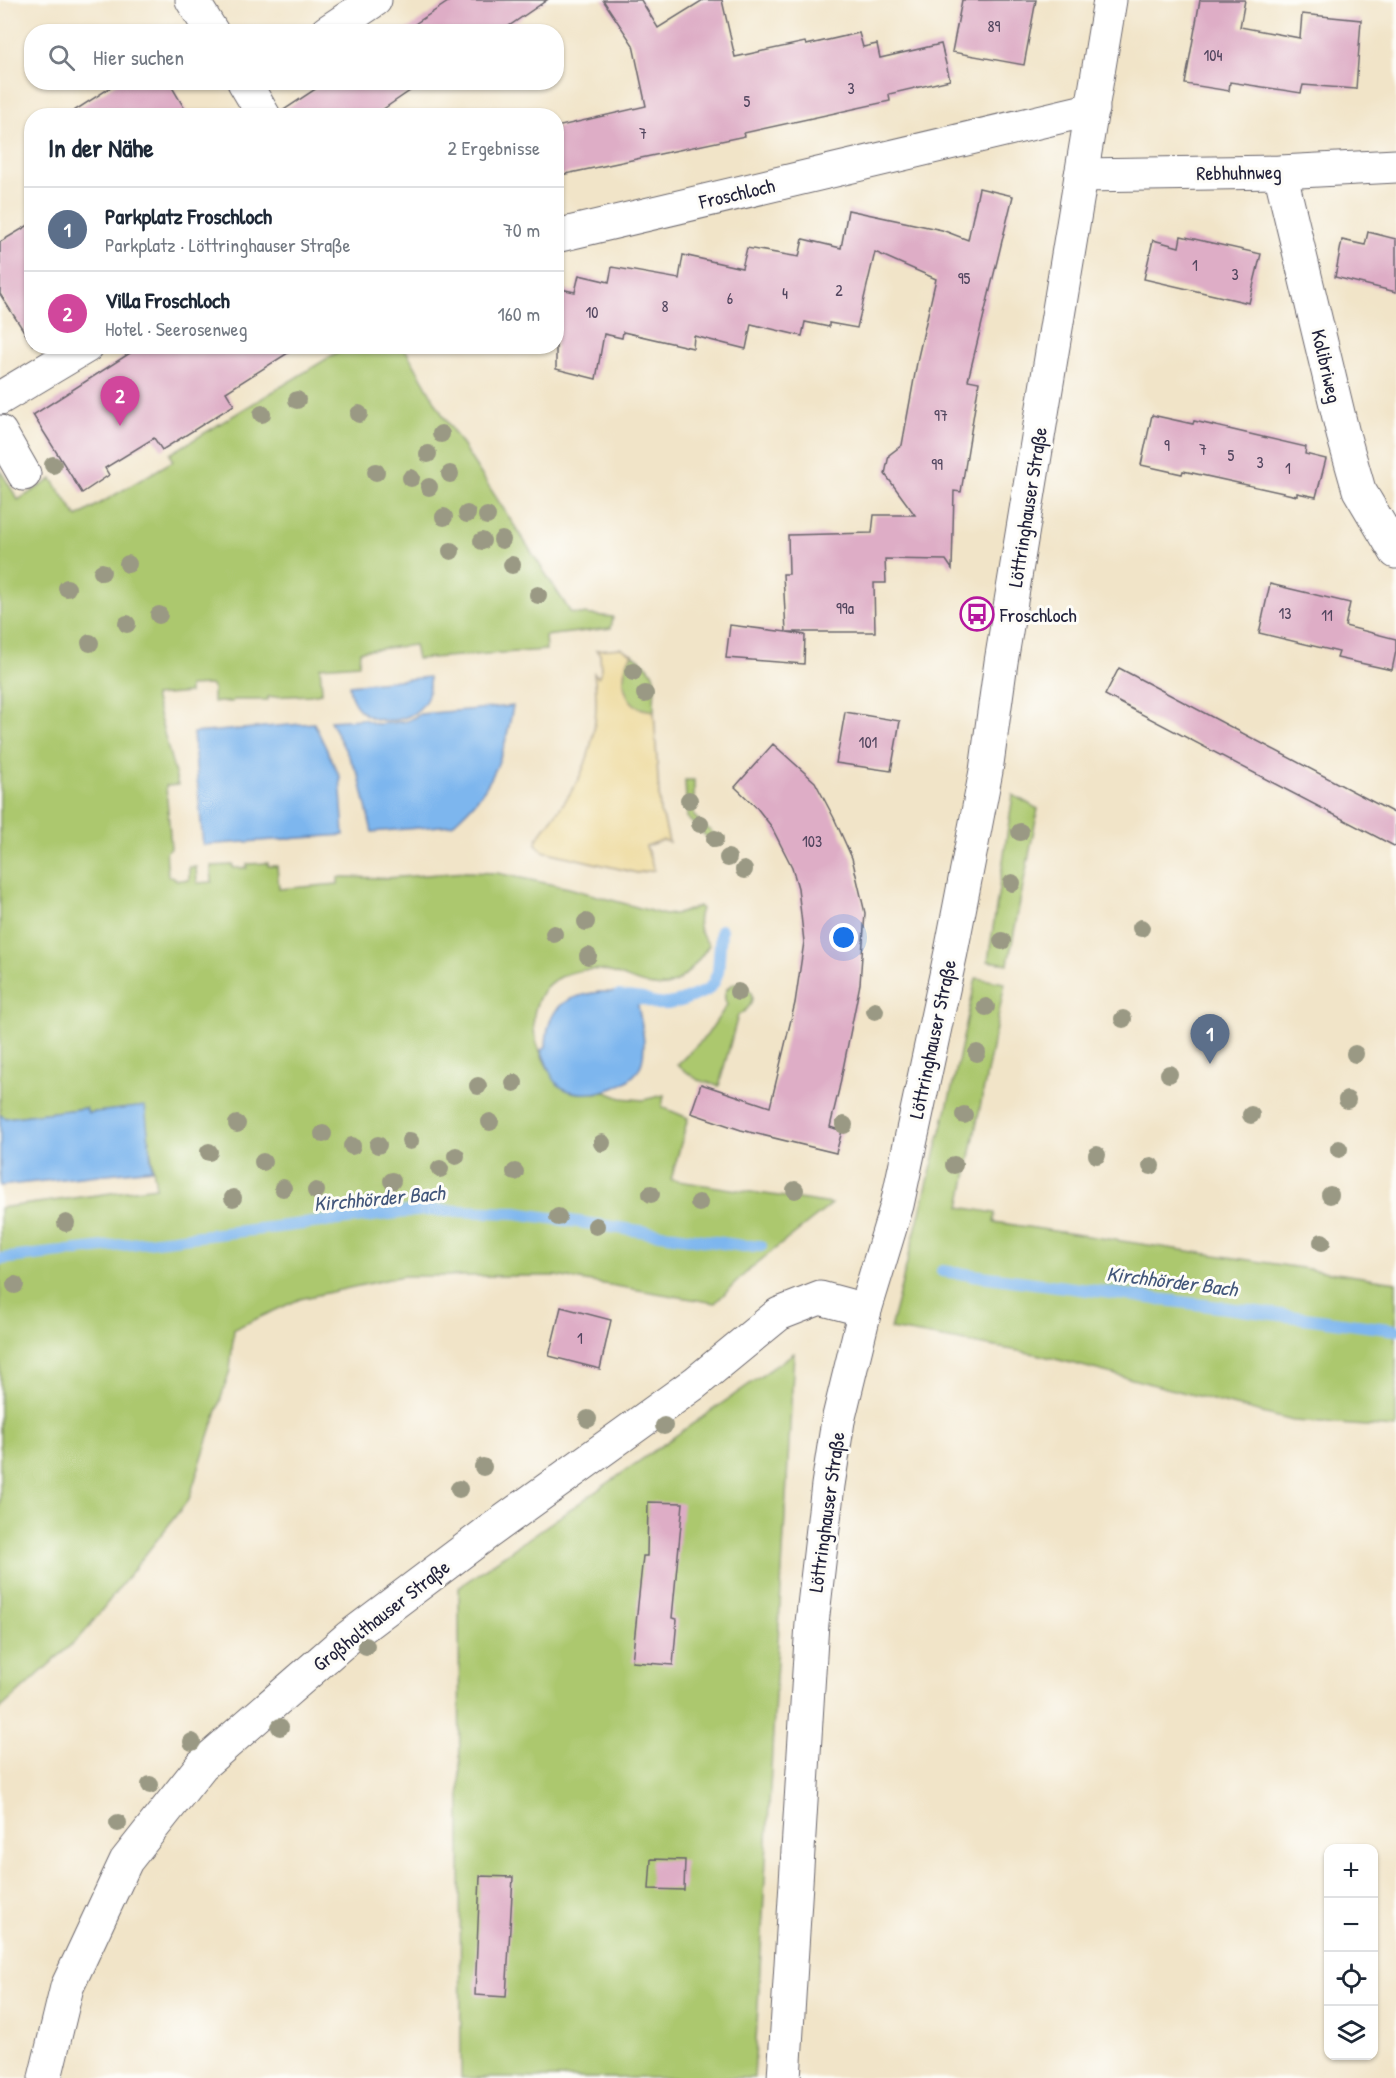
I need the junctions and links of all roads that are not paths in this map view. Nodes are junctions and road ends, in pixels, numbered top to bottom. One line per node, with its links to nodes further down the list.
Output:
1 (192, 0): 4 (street)
2 (375, 0): 5 (street)
3 (1110, 0): 8 (street, Löttringhauser Straße)
4 (207, 24)
5 (339, 24)
6 (251, 90): 7 (street)
7 (260, 108)
8 (1093, 109): 11 (street, Löttringhauser Straße); 12 (street, Froschloch)
9 (1396, 166): 10 (street, Rebhuhnweg)
10 (1280, 172): 11 (street, Rebhuhnweg); 17 (street, Kolibriweg)
11 (1081, 175): 18 (street, Löttringhauser Straße)
12 (564, 234)
13 (74, 354): 14 (street)
14 (0, 398)
15 (0, 432): 16 (street)
16 (24, 474)
17 (1396, 552)
18 (865, 1310): 19 (street, Großholthauser Straße); 20 (street, Löttringhauser Straße)
19 (45, 2078)
20 (784, 2078)

